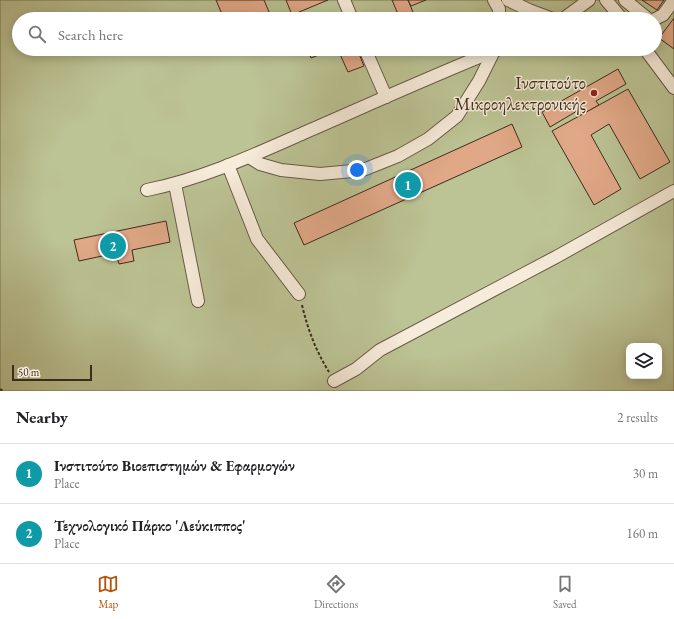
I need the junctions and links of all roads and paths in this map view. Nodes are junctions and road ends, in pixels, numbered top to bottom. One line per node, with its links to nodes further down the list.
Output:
1 (494, 0): 9 (street)
2 (508, 0): 10 (street)
3 (589, 0): 11 (street)
4 (606, 0): 12 (street)
5 (625, 0): 13 (street)
6 (674, 0): 14 (street)
7 (348, 1): 8 (street)
8 (350, 12)
9 (499, 12)
10 (534, 12)
11 (573, 12)
12 (616, 12)
13 (640, 12)
14 (662, 16)
15 (368, 56): 20 (street)
16 (480, 56): 20 (street)
17 (492, 56): 21 (street)
18 (650, 56): 19 (street)
19 (674, 88)
20 (386, 97): 21 (street)
21 (249, 157): 22 (street)
22 (228, 165): 23 (street); 26 (street)
23 (175, 184): 24 (street); 27 (street)
24 (147, 190)
25 (674, 191): 28 (street)
26 (299, 294): 28 (path)
27 (198, 301)
28 (334, 381)
29 (0, 389): 30 (path)
30 (3, 391)

